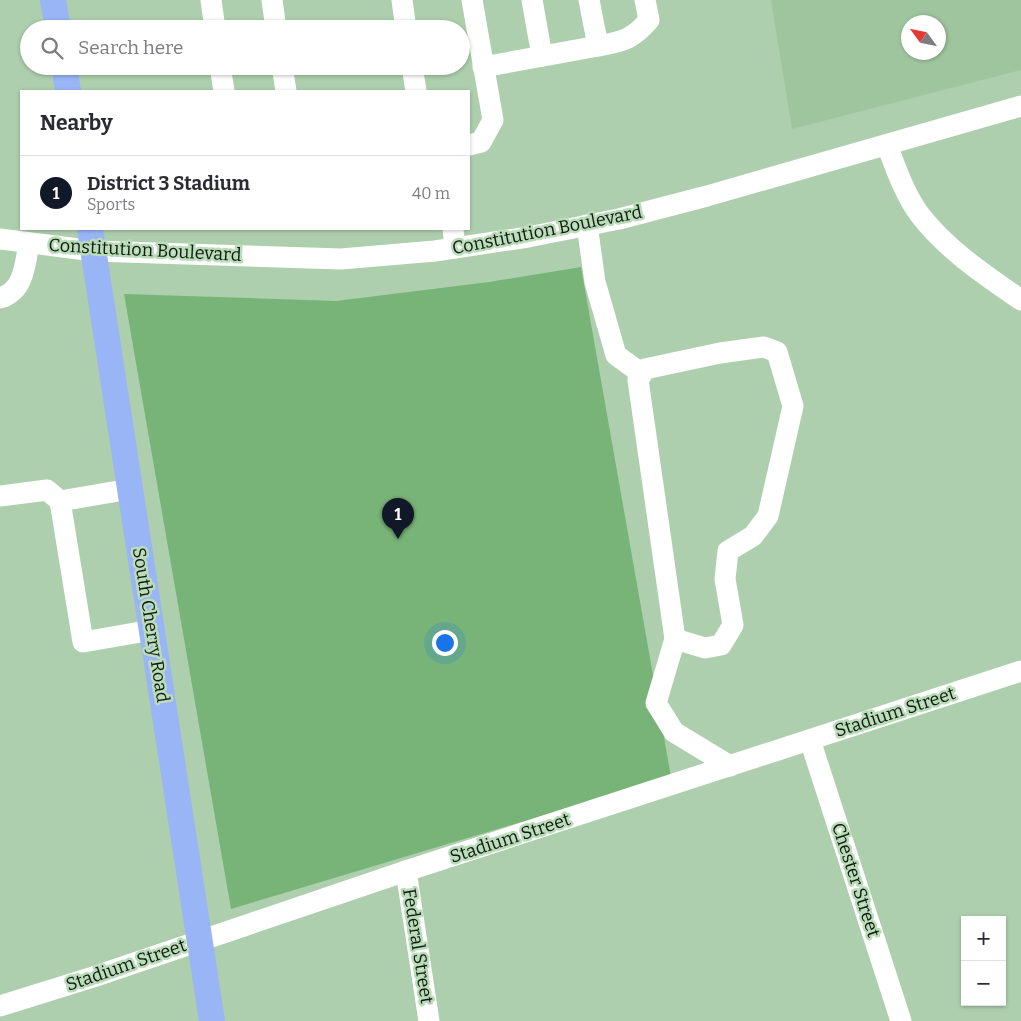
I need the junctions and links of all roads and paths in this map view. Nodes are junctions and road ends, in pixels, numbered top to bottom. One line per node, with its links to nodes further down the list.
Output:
1 (53, 0): 9 (main road)
2 (211, 0): 10 (street)
3 (272, 0): 11 (street)
4 (402, 0): 12 (street)
5 (472, 0): 15 (street)
6 (532, 0): 14 (street)
7 (589, 0): 13 (street)
8 (645, 0): 13 (street)
9 (56, 20)
10 (214, 20)
11 (275, 20)
12 (405, 20)
13 (598, 46): 14 (street)
14 (542, 56): 15 (street)
15 (484, 67): 25 (street)
16 (65, 75): 20 (main road)
17 (221, 75): 21 (street)
18 (283, 75): 22 (street)
19 (413, 75): 23 (street)
20 (68, 90)
21 (224, 90)
22 (286, 90)
23 (416, 90)
24 (1021, 106): 26 (street, Constitution Boulevard)
25 (470, 145)
26 (887, 145): 27 (street, Constitution Boulevard); 33 (street)
27 (587, 225): 28 (street, Constitution Boulevard); 34 (street)
28 (454, 238): 30 (street, Constitution Boulevard)
29 (0, 239): 31 (street, Constitution Boulevard)
30 (92, 240): 31 (street, Constitution Boulevard); 35 (main road, South Cherry Road)
31 (29, 243): 32 (street)
32 (0, 298)
33 (1021, 300)
34 (642, 374): 39 (street); 39 (street)
35 (130, 489): 37 (street); 38 (main road, South Cherry Road)
36 (0, 496): 37 (street)
37 (60, 500): 38 (street)
38 (152, 630): 44 (main road, South Cherry Road)
39 (675, 639): 42 (street)
40 (1021, 671): 41 (street, Stadium Street)
41 (810, 740): 42 (street, Stadium Street); 48 (street, Chester Street)
42 (730, 766): 43 (street, Stadium Street)
43 (406, 871): 44 (street, Stadium Street); 47 (street, Federal Street)
44 (199, 940): 45 (street, Stadium Street); 46 (main road, South Cherry Road)
45 (0, 1006)
46 (212, 1021)
47 (429, 1021)
48 (901, 1021)

